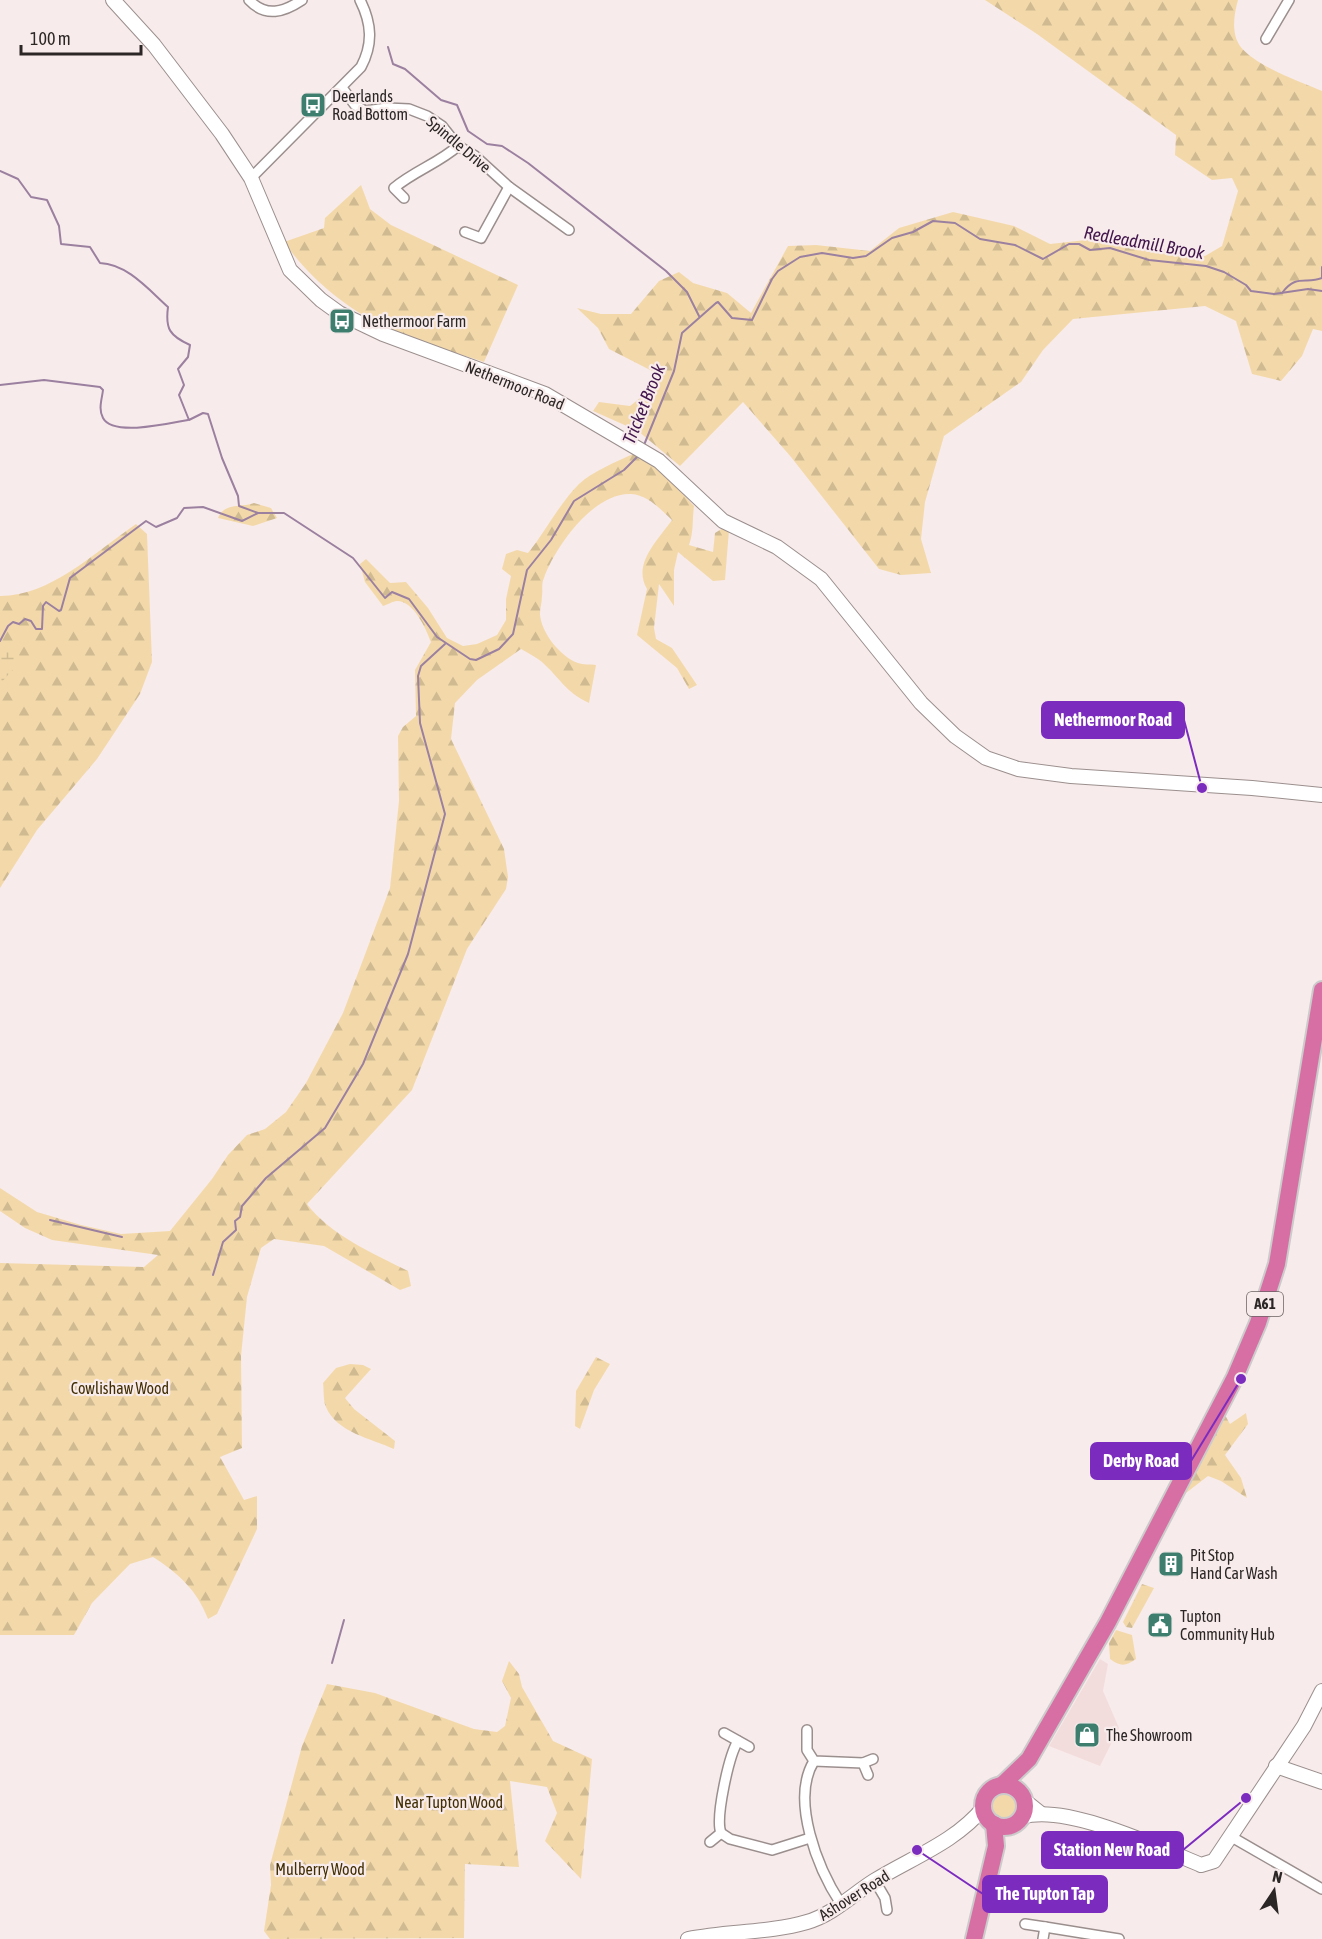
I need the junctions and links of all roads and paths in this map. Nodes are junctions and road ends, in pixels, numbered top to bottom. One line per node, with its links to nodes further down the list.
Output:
1 (113, 0): 9 (street, Nethermoor Road)
2 (249, 0): 3 (street)
3 (302, 0)
4 (360, 0): 7 (street)
5 (1289, 0): 6 (street)
6 (1266, 39)
7 (343, 89): 8 (street, Spindle Drive); 9 (street)
8 (458, 146): 10 (street, Spindle Drive); 11 (street)
9 (251, 178): 14 (street, Nethermoor Road)
10 (509, 187): 12 (street, Spindle Drive); 13 (street)
11 (404, 198)
12 (569, 230)
13 (465, 231)
14 (1320, 793)
15 (1322, 990): 16 (highway, A61)
16 (1318, 1045): 22 (highway, A61)
17 (1322, 1691): 26 (street)
18 (807, 1730): 24 (street)
19 (724, 1733): 20 (street)
20 (738, 1741): 21 (street); 34 (street)
21 (749, 1747)
22 (1029, 1758): 29 (highway, A61); 30 (highway, A61)
23 (873, 1759): 25 (street)
24 (814, 1761): 25 (street); 36 (street)
25 (863, 1763): 27 (street)
26 (1276, 1766): 28 (street); 35 (street)
27 (867, 1775)
28 (1322, 1782)
29 (1002, 1785): 30 (highway); 32 (highway)
30 (1023, 1797): 31 (street); 33 (highway)
31 (1040, 1813): 33 (street); 35 (street)
32 (989, 1816): 33 (highway); 38 (highway); 39 (street, Ashover Road)
33 (1018, 1821): 38 (highway)
34 (721, 1833): 36 (street); 37 (street)
35 (1230, 1836): 40 (street)
36 (810, 1838): 41 (street)
37 (710, 1842)
38 (996, 1846): 46 (highway)
39 (875, 1881): 41 (street, Ashover Road); 42 (street)
40 (1322, 1889)
41 (841, 1904): 45 (street, Ashover Road)
42 (886, 1910)
43 (1025, 1924): 44 (street)
44 (1044, 1927): 47 (street); 48 (street)
45 (688, 1939)
46 (974, 1939)
47 (1043, 1939)
48 (1119, 1939)

